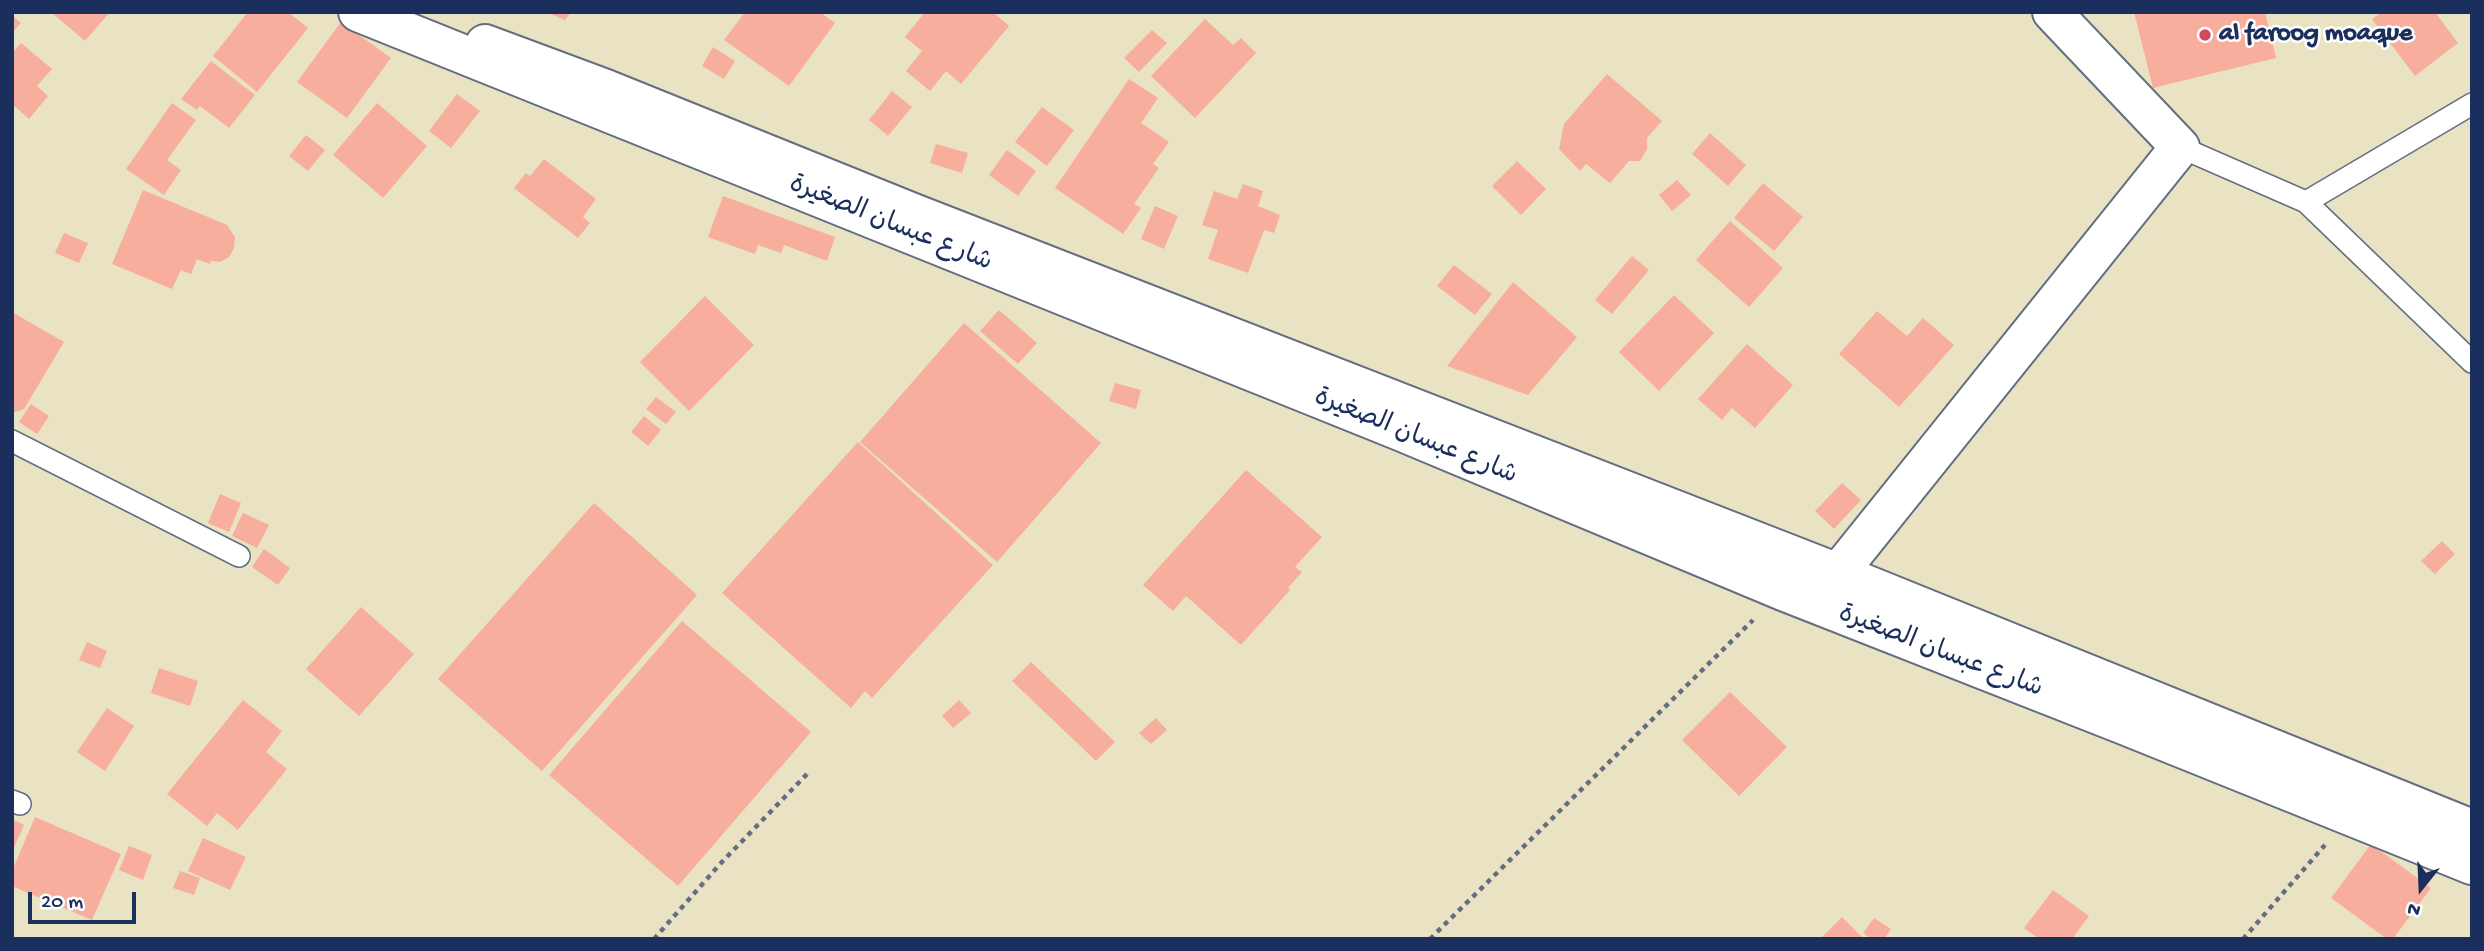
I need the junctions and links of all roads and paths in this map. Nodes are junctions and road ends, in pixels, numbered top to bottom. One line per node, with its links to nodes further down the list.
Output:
1 (358, 12): 11 (street, شارع عبسان الصغيرة)
2 (401, 12): 10 (street, شارع عبسان الصغيرة)
3 (2052, 12): 5 (street)
4 (2472, 104): 6 (lane)
5 (2180, 147): 6 (lane); 10 (street)
6 (2306, 202): 7 (lane)
7 (2472, 362)
8 (12, 441): 9 (lane)
9 (239, 556)
10 (1838, 573): 14 (street, شارع عبسان الصغيرة)
11 (1783, 591): 13 (street, شارع عبسان الصغيرة); 17 (path)
12 (809, 772): 16 (path)
13 (2351, 816): 15 (street, شارع عبسان الصغيرة); 18 (path)
14 (2472, 829)
15 (2472, 865)
16 (654, 939)
17 (1430, 939)
18 (2242, 939)

